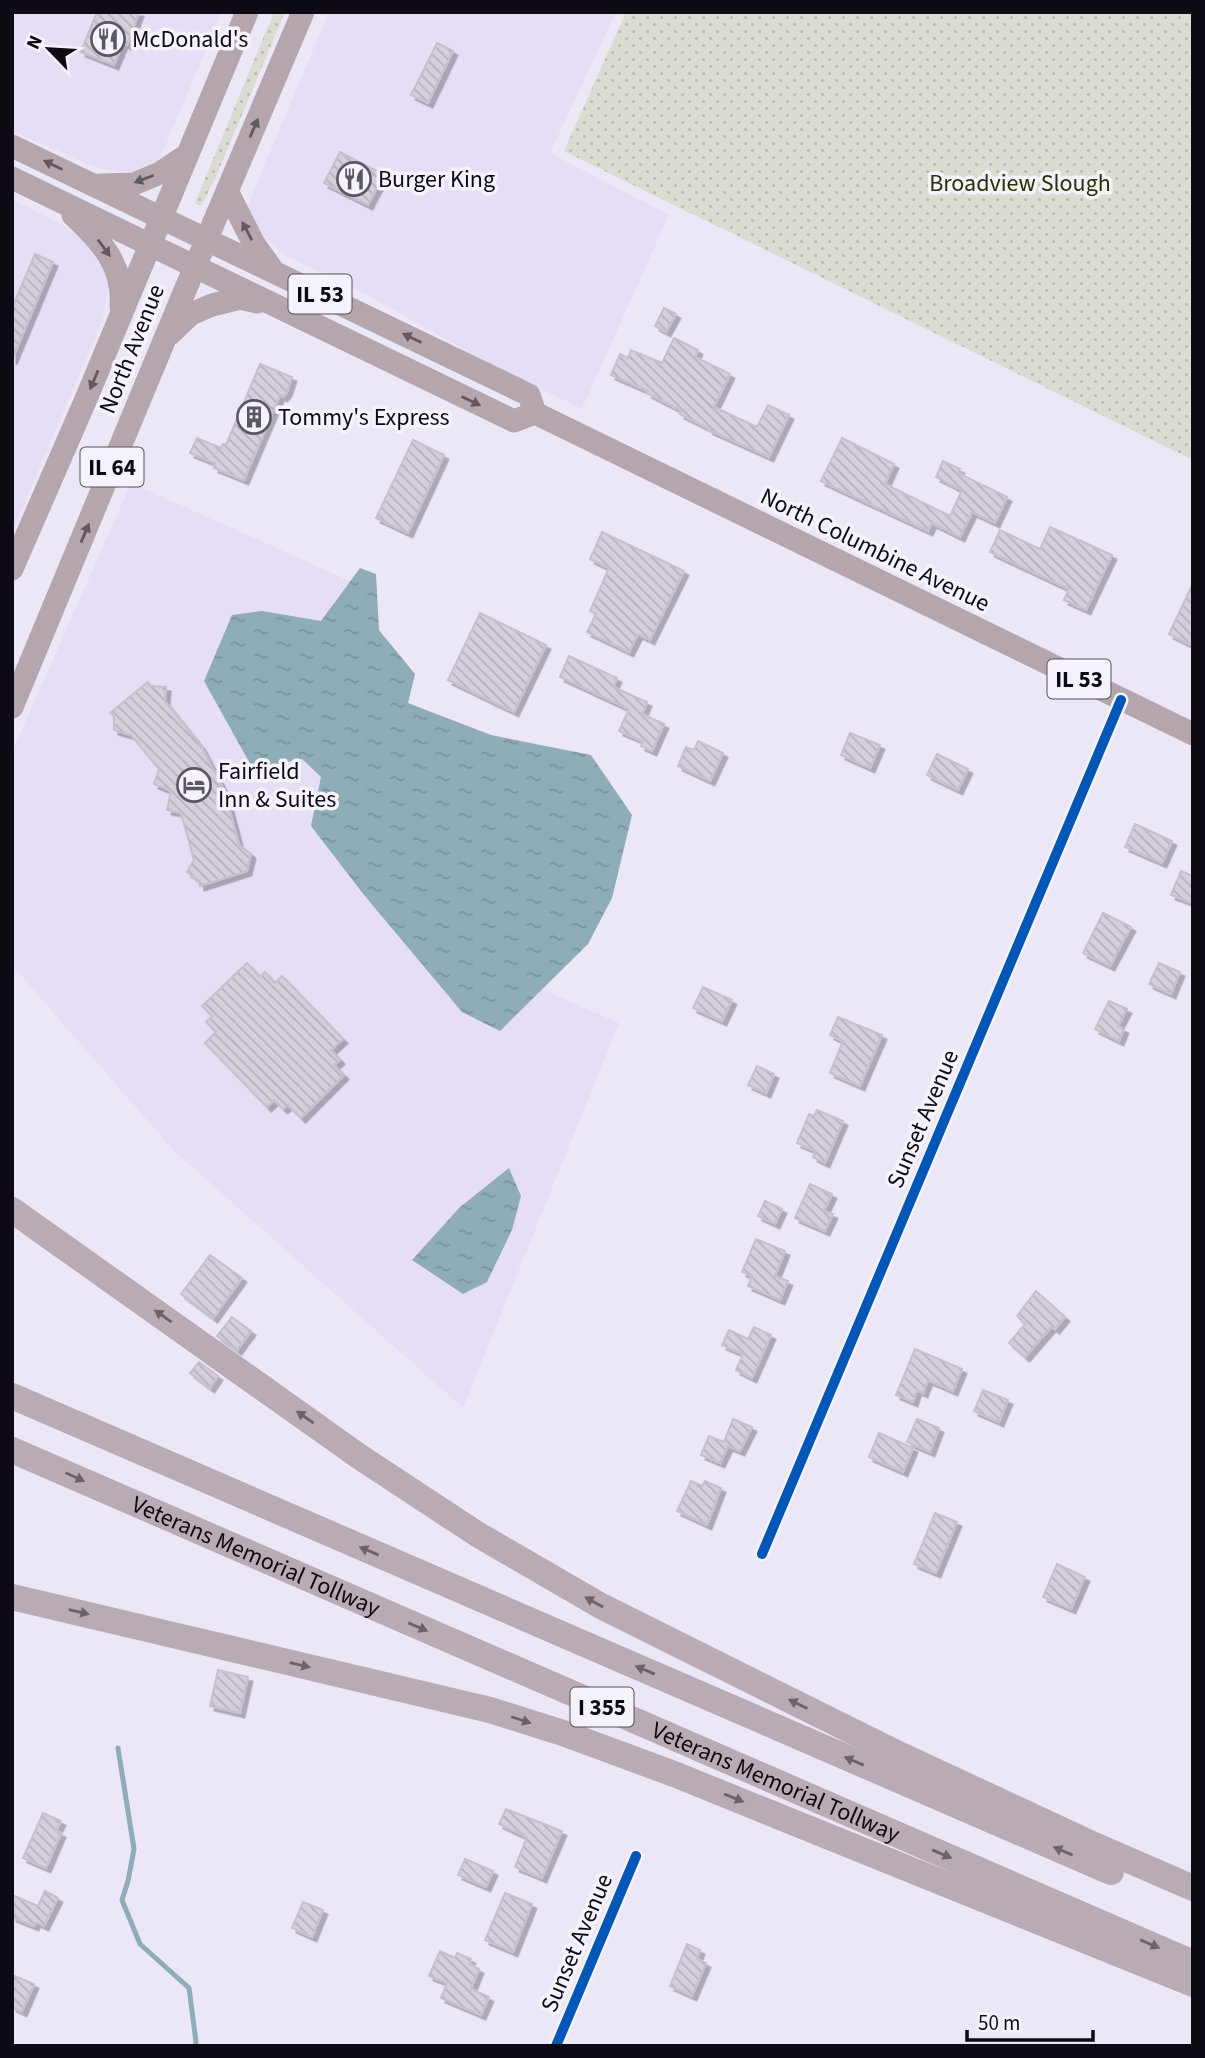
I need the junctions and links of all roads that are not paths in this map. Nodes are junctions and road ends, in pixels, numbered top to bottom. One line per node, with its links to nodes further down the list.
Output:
1 (247, 12): 4 (main road, North Avenue / IL 64)
2 (303, 12): 7 (main road, North Avenue / IL 64, one-way to 2)
3 (12, 146): 6 (main road, IL 53, one-way to 3)
4 (187, 155): 6 (main road, one-way to 6); 9 (main road, North Avenue / IL 64)
5 (12, 178): 8 (main road, IL 53)
6 (94, 185): 9 (main road, IL 53)
7 (227, 191): 10 (main road, North Avenue / IL 64); 13 (main road, one-way to 7)
8 (56, 200): 11 (main road, IL 53); 15 (main road, one-way to 15)
9 (162, 217): 10 (main road, IL 53); 11 (main road, North Avenue / IL 64)
10 (206, 239): 12 (main road, North Avenue / IL 64); 13 (main road, North Columbine Avenue / IL 53)
11 (150, 246): 12 (main road, IL 53); 15 (main road, North Avenue / IL 64)
12 (194, 268): 14 (main road, IL 53); 16 (main road, North Avenue / IL 64)
13 (272, 269): 17 (main road, North Columbine Avenue / IL 53, one-way to 13)
14 (275, 306): 16 (main road); 17 (main road, IL 53, one-way to 17)
15 (121, 317): 18 (main road, North Avenue / IL 64, one-way to 18)
16 (165, 339): 20 (main road, North Avenue / IL 64, one-way to 16)
17 (535, 413): 19 (main road, North Columbine Avenue / IL 53)
18 (12, 569)
19 (1121, 700): 21 (main road, North Columbine Avenue / IL 53); 27 (street, Sunset Avenue)
20 (12, 707)
21 (1193, 734)
22 (12, 1210): 24 (highway)
23 (12, 1224): 24 (highway)
24 (72, 1254): 30 (highway, one-way to 24)
25 (12, 1396): 31 (highway, Veterans Memorial Tollway / I 355, one-way to 25)
26 (12, 1450): 32 (highway, Veterans Memorial Tollway / I 355, one-way to 32)
27 (762, 1554)
28 (12, 1597): 33 (highway, one-way to 33)
29 (636, 1856): 34 (street, Sunset Avenue)
30 (1193, 1888)
31 (1193, 1908)
32 (1193, 1963)
33 (1193, 1984)
34 (556, 2046)

